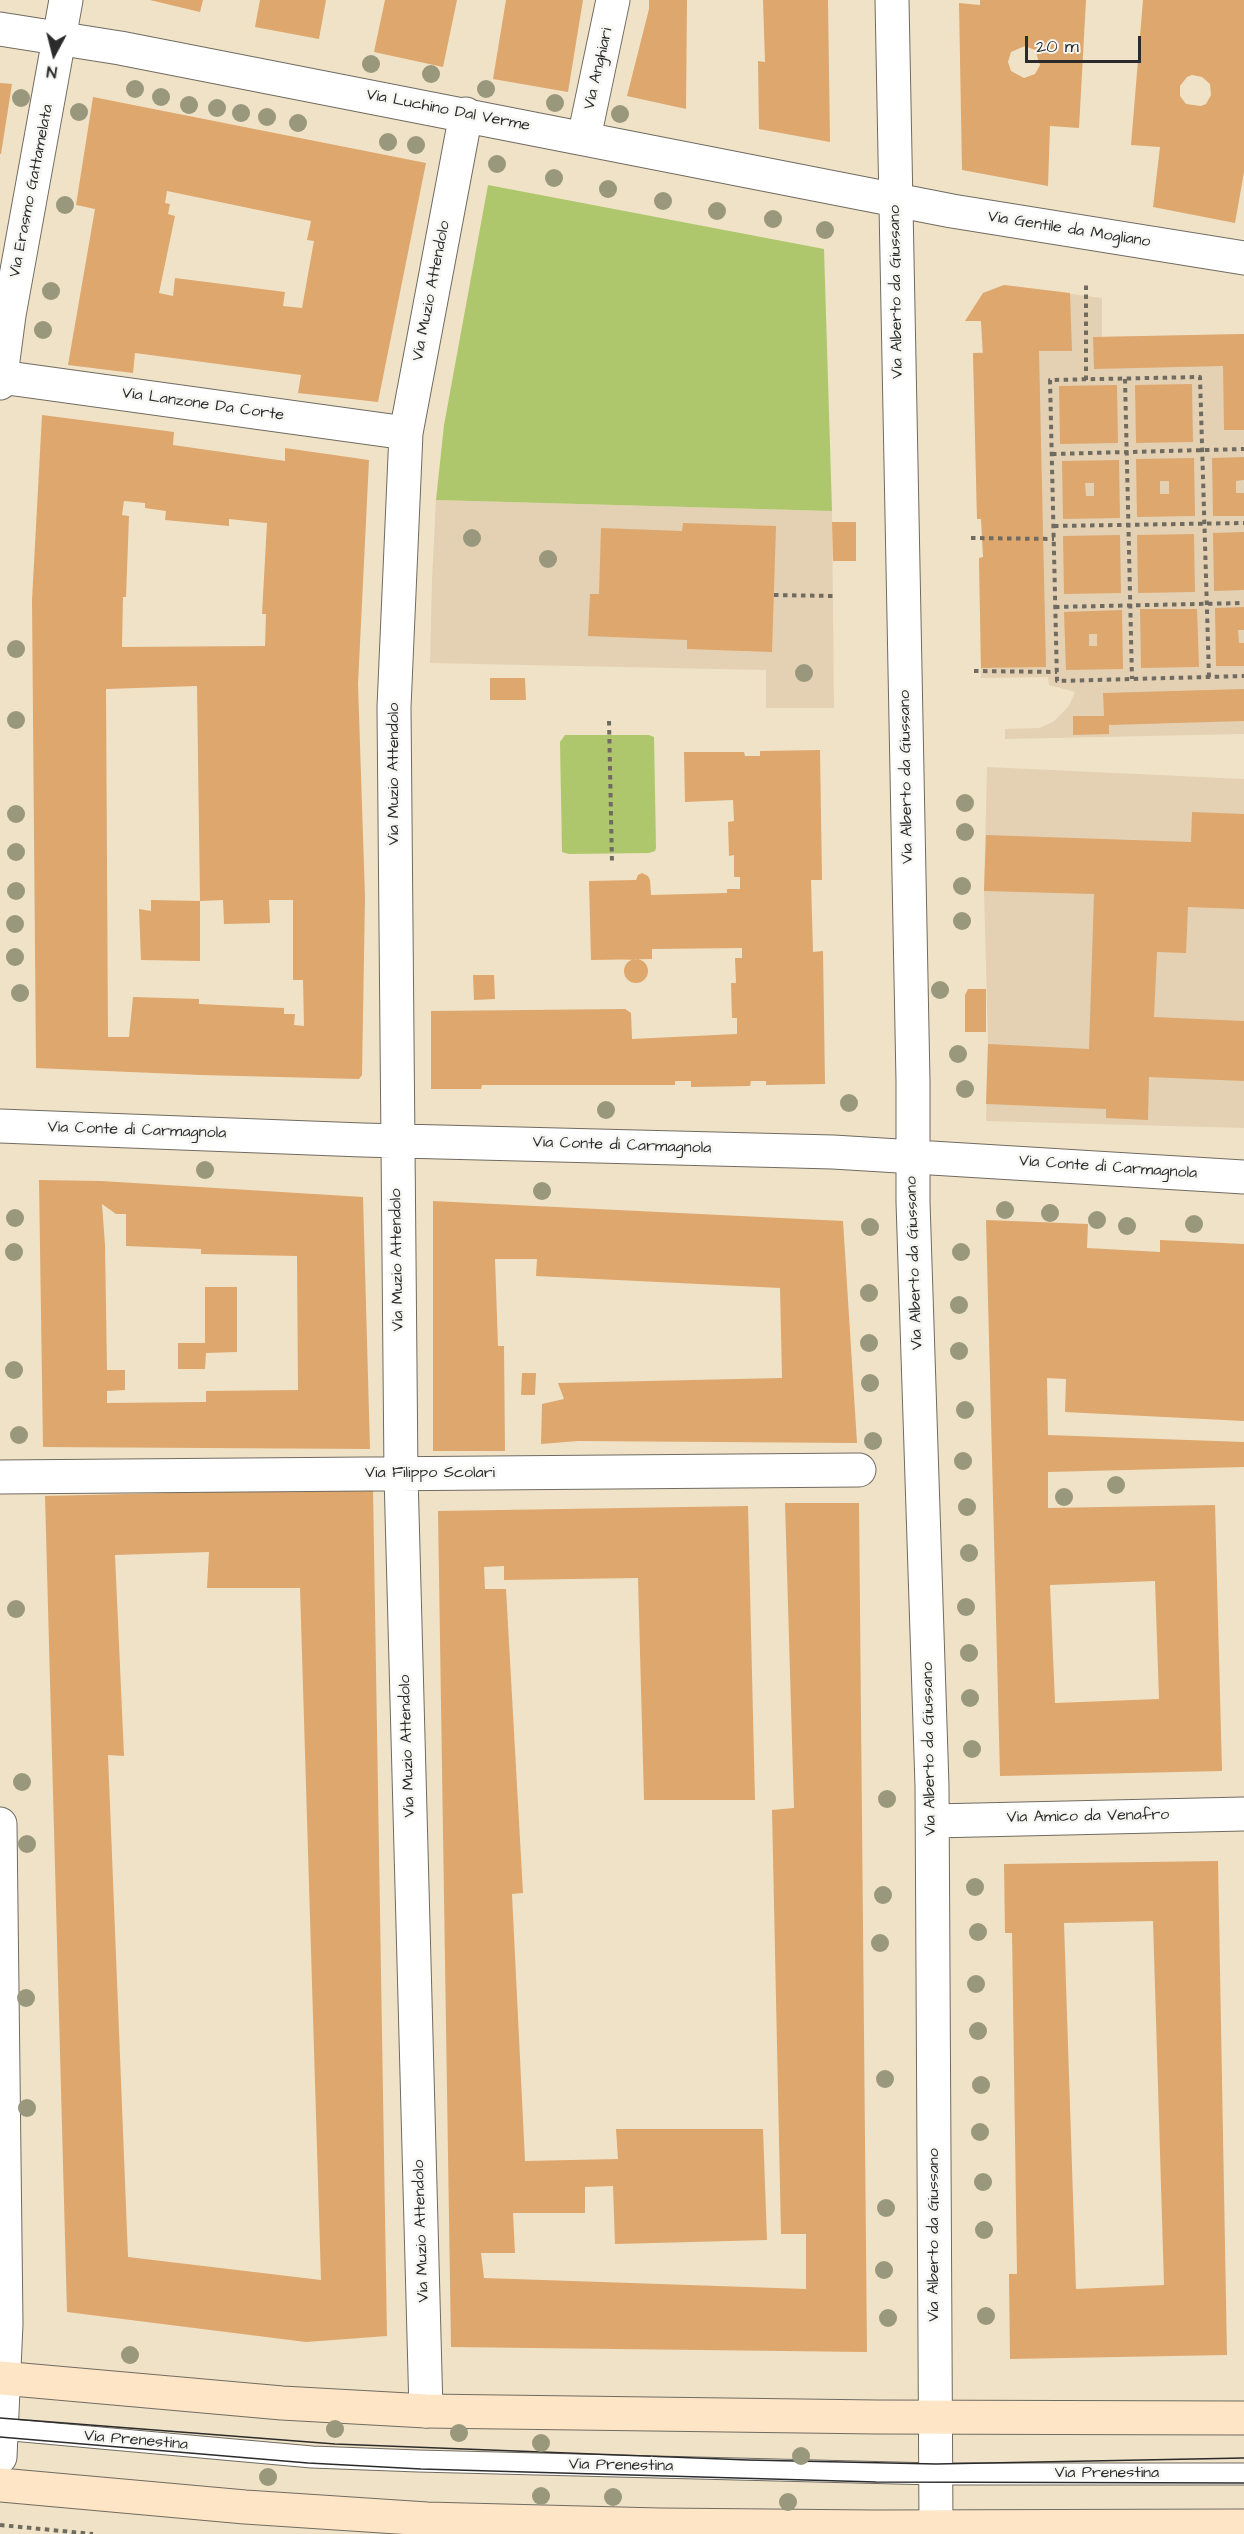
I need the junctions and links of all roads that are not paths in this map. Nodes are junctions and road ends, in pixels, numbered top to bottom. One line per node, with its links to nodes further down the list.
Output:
1 (66, 0): 5 (street, Via Erasmo Gattamelata)
2 (613, 0): 7 (street, Via Anghiari)
3 (892, 0): 8 (street, Via Alberto da Giussano)
4 (0, 28): 5 (street, Via Luchino Dal Verme)
5 (59, 38): 6 (street, Via Luchino Dal Verme); 10 (street, Via Erasmo Gattamelata)
6 (466, 114): 7 (street, Via Luchino Dal Verme); 12 (street, Via Muzio Attendolo)
7 (584, 138): 8 (street, Via Luchino Dal Verme)
8 (896, 198): 9 (street, Via Gentile da Mogliano); 15 (street, Via Alberto da Giussano)
9 (1244, 258)
10 (1, 376): 11 (street, Via Erasmo Gattamelata); 12 (street, Via Lanzone Da Corte)
11 (0, 382)
12 (406, 433): 14 (street, Via Muzio Attendolo)
13 (0, 1126): 14 (street, Via Conte di Carmagnola)
14 (396, 1139): 15 (street, Via Conte di Carmagnola); 18 (street, Via Muzio Attendolo)
15 (913, 1156): 16 (street, Via Conte di Carmagnola); 21 (street, Via Alberto da Giussano)
16 (1244, 1177)
17 (859, 1470): 18 (street, Via Filippo Scolari)
18 (401, 1474): 19 (street, Via Filippo Scolari); 25 (street, Via Muzio Attendolo)
19 (0, 1477)
20 (1244, 1814): 21 (street, Via Amico da Venafro)
21 (933, 1821): 26 (street, Via Alberto da Giussano)
22 (0, 1824): 23 (street)
23 (0, 1897): 24 (street)
24 (2, 2379): 25 (main road); 28 (street)
25 (426, 2411): 26 (main road)
26 (936, 2416): 27 (main road); 29 (street, Via Alberto da Giussano)
27 (1244, 2418)
28 (1, 2438): 29 (lane, Via Prenestina)
29 (936, 2474): 30 (lane, Via Prenestina); 33 (street, Via Alberto da Giussano)
30 (1244, 2474)
31 (0, 2485): 33 (main road)
32 (1244, 2526): 33 (main road)
33 (936, 2527)

